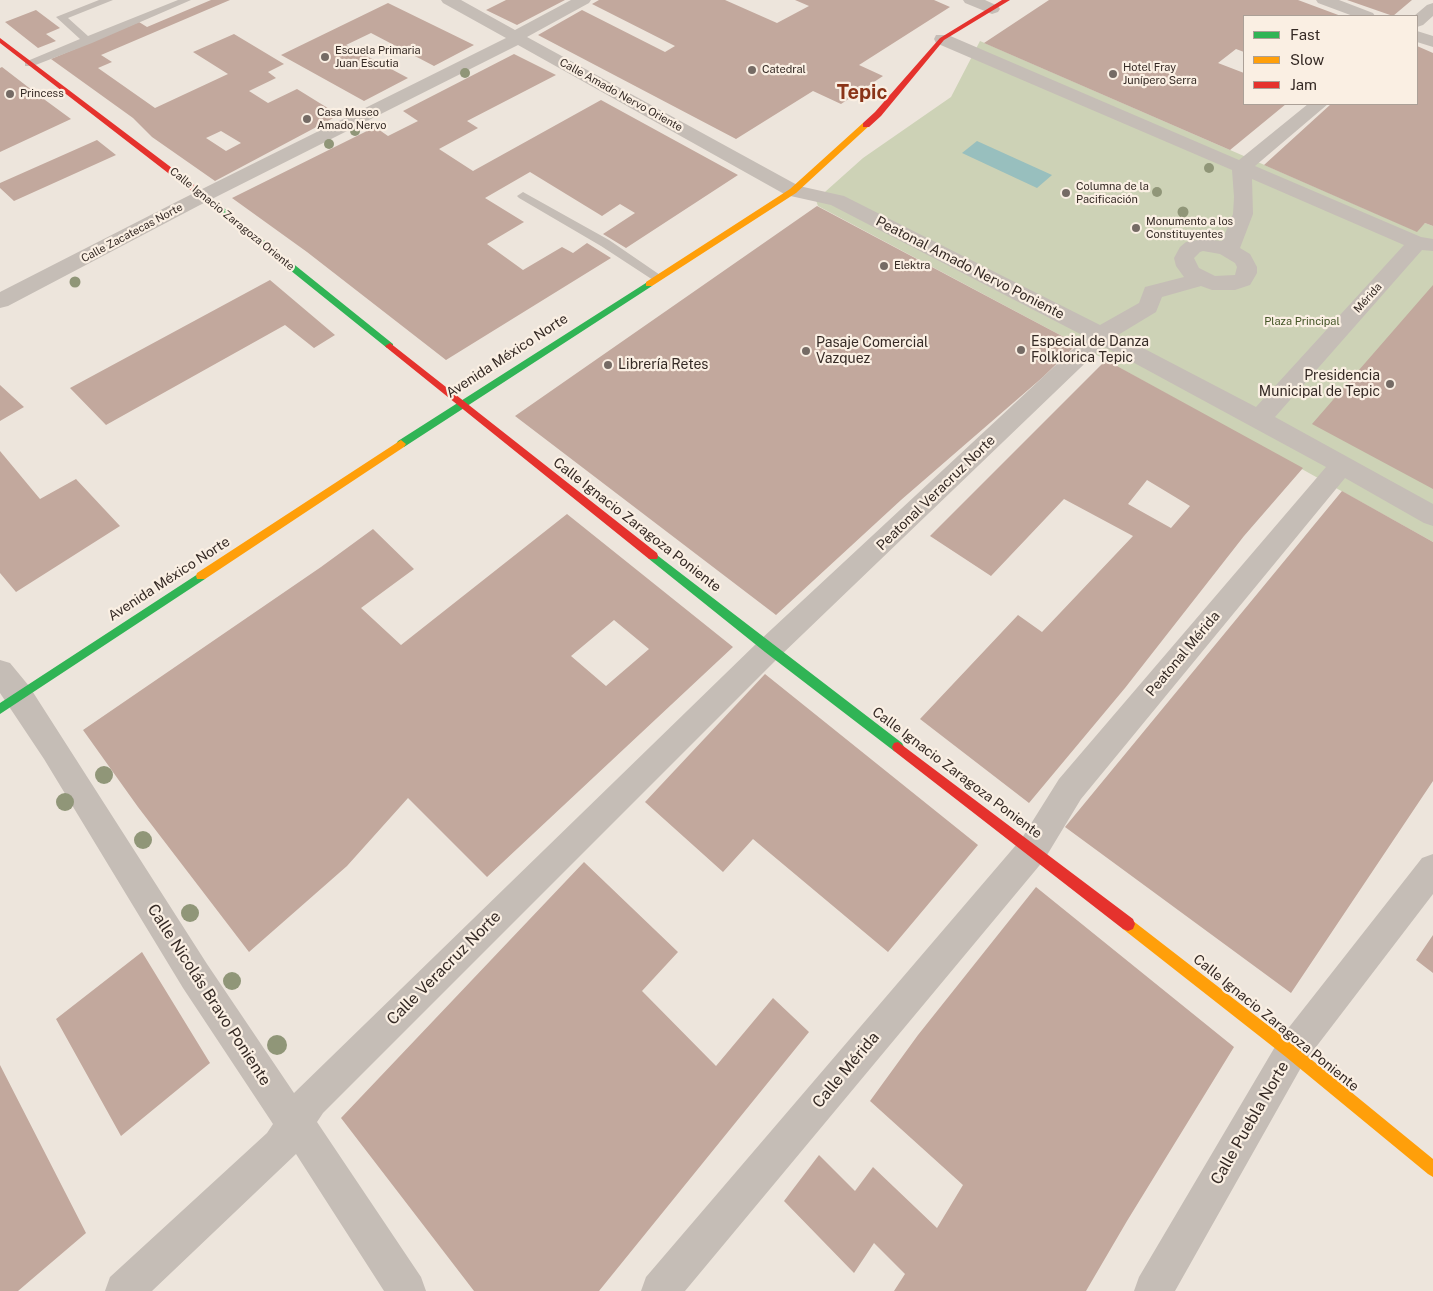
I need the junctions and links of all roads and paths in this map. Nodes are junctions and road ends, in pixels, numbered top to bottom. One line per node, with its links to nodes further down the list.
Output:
1 (108, 0): 16 (lane)
2 (186, 0): 16 (lane)
3 (449, 0): 12 (street, Calle Amado Nervo Oriente)
4 (582, 0): 12 (street, Calle Zacatecas Norte)
5 (971, 0): 9 (street)
6 (1006, 0): 9 (street, Avenida México Norte)
7 (1324, 0): 10 (street)
8 (1433, 8): 11 (street)
9 (992, 10): 14 (street, Avenida México Norte)
10 (1363, 15)
11 (1418, 21)
12 (516, 36): 21 (street, Calle Amado Nervo Oriente); 22 (street, Calle Zacatecas Norte)
13 (1418, 36): 17 (street)
14 (942, 39): 20 (street); 21 (street, Avenida México Norte)
15 (0, 40): 18 (street, Calle Ignacio Zaragoza Oriente)
16 (88, 41): 18 (lane)
17 (1433, 42)
18 (30, 64): 22 (street, Calle Ignacio Zaragoza Oriente)
19 (1318, 105): 20 (street)
20 (1241, 168): 24 (street); 25 (street)
21 (793, 191): 26 (street, Avenida México Norte); 29 (street, Peatonal Amado Nervo Poniente)
22 (204, 196): 28 (street, Calle Zacatecas Norte); 30 (street, Calle Ignacio Zaragoza Oriente)
23 (523, 196): 26 (lane)
24 (1425, 244): 31 (street, Mérida)
25 (1229, 250): 27 (street); 27 (street)
26 (657, 277): 30 (street, Avenida México Norte)
27 (1201, 279): 29 (street, Peatonal Veracruz Norte)
28 (0, 301)
29 (1102, 335): 31 (street, Peatonal Amado Nervo Poniente); 34 (street, Peatonal Veracruz Norte)
30 (461, 404): 34 (street, Calle Ignacio Zaragoza Poniente); 35 (street, Avenida México Norte)
31 (1259, 419): 32 (street, Peatonal Amado Nervo Poniente)
32 (1342, 464): 33 (street, Peatonal Amado Nervo Poniente); 36 (street, Peatonal Mérida)
33 (1433, 516)
34 (769, 648): 36 (street, Calle Ignacio Zaragoza Poniente); 39 (street, Calle Veracruz Norte)
35 (6, 692): 39 (street, Calle Nicolás Bravo Poniente)
36 (1033, 849): 38 (street, Calle Ignacio Zaragoza Poniente); 43 (street, Calle Mérida)
37 (1433, 869): 38 (street, Calle Puebla Norte)
38 (1291, 1052): 40 (street, Calle Ignacio Zaragoza Poniente); 44 (street, Calle Puebla Norte)
39 (295, 1125): 41 (street, Calle Veracruz Norte); 42 (street, Calle Nicolás Bravo Poniente)
40 (1433, 1169)
41 (124, 1291)
42 (407, 1291)
43 (660, 1291)
44 (1152, 1291)

